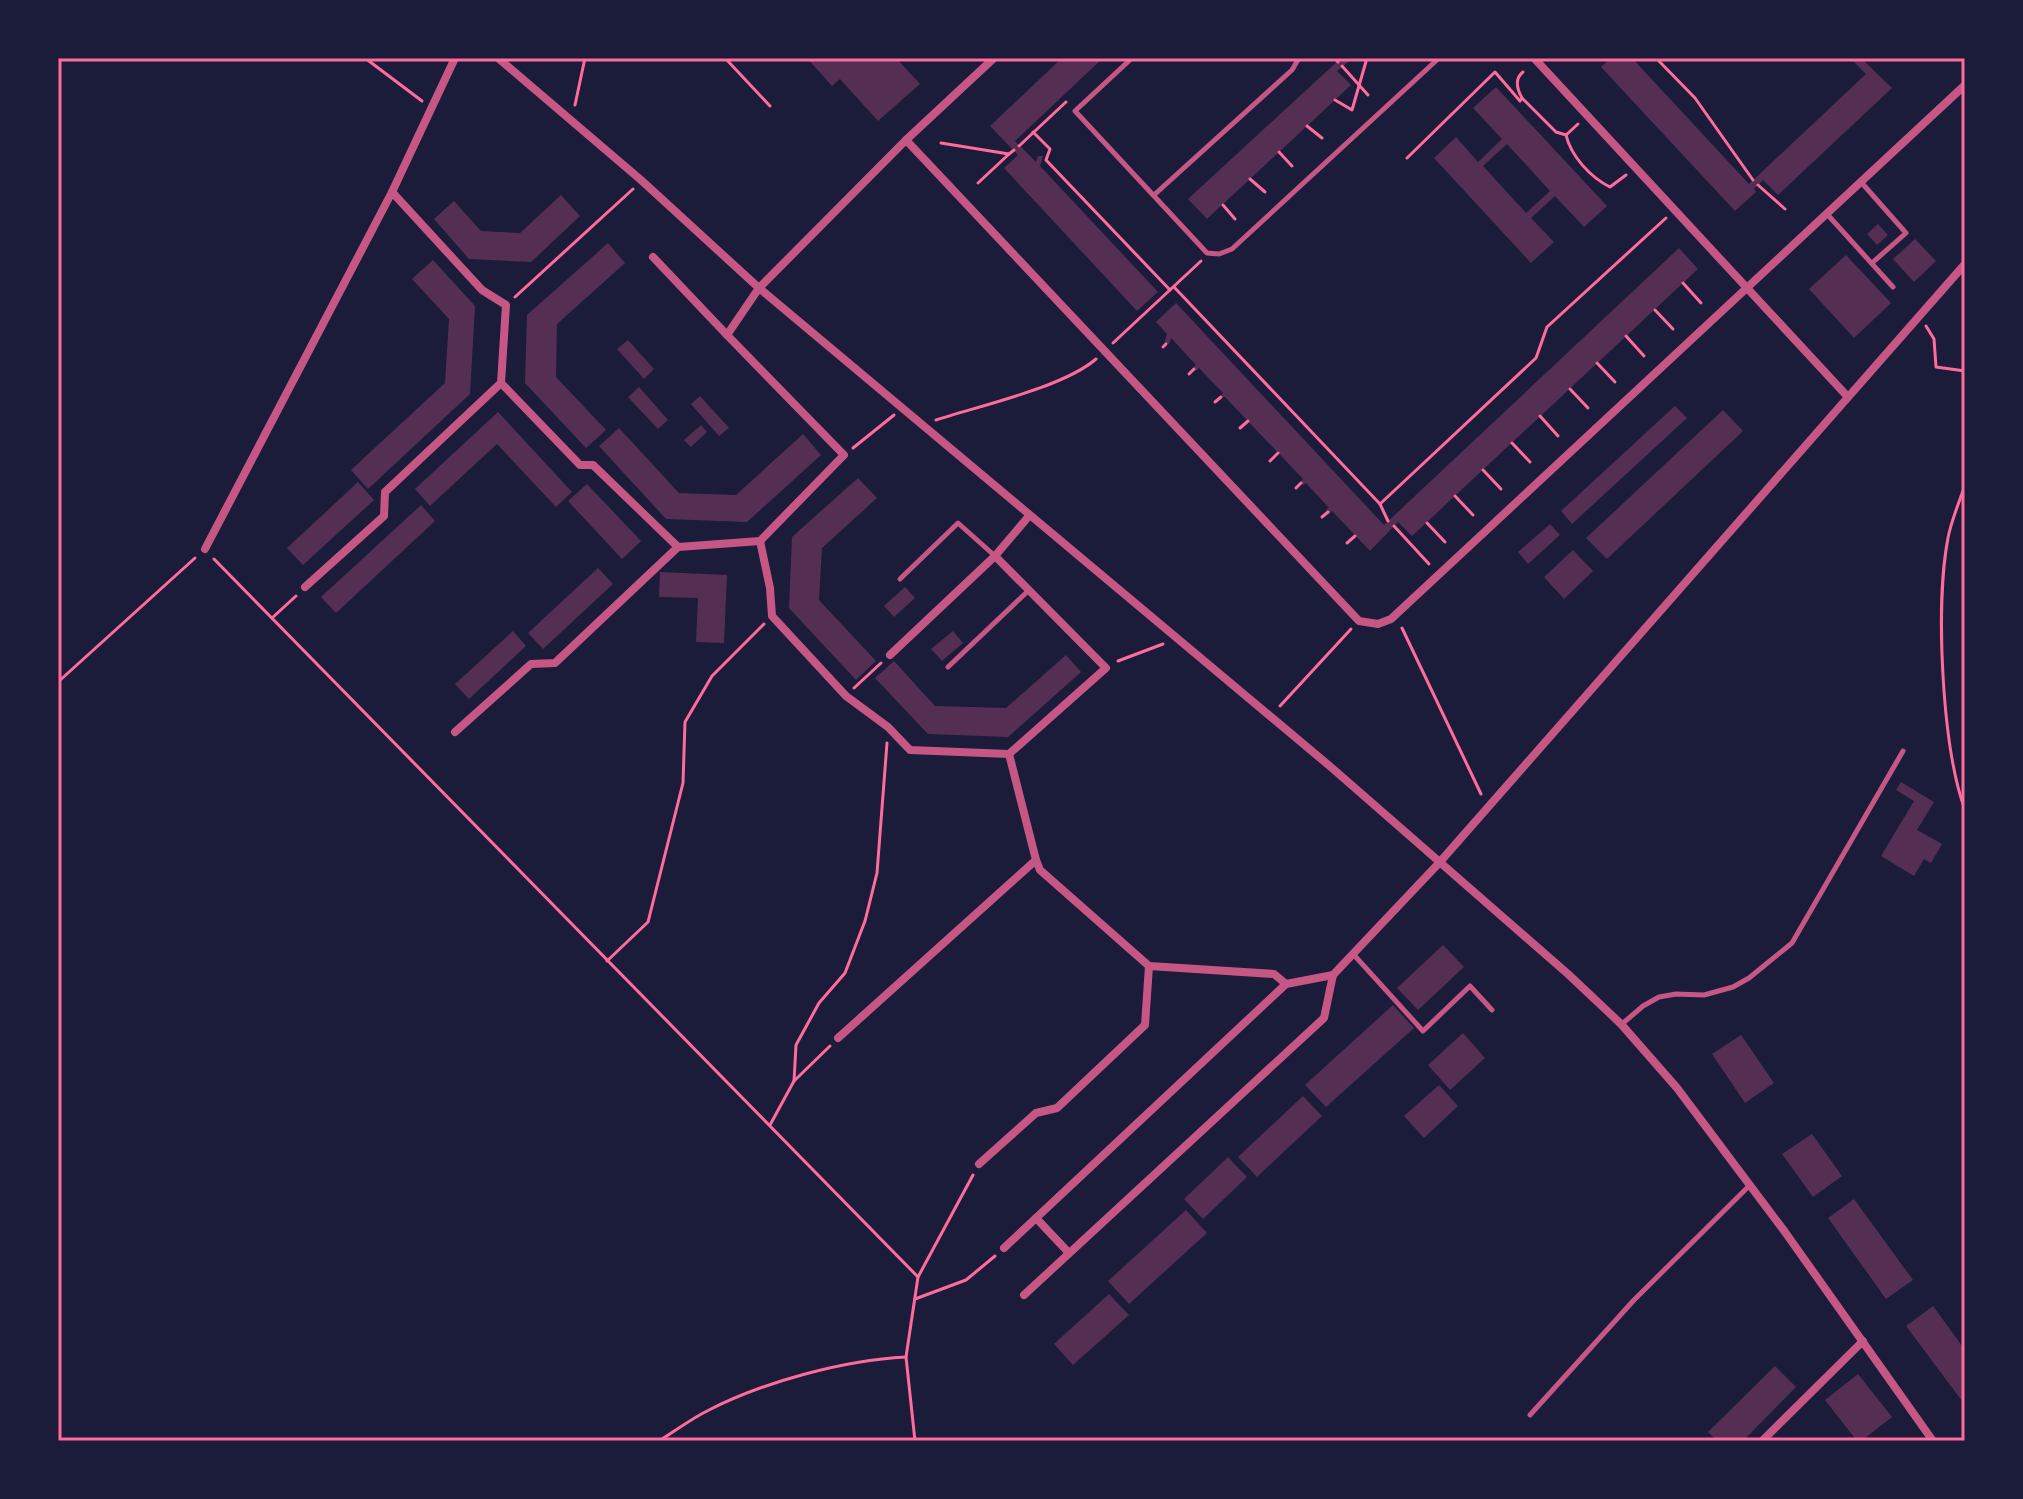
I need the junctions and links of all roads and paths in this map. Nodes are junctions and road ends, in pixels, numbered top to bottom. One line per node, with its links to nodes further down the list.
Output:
1 (365, 58): 21 (path)
2 (455, 58): 21 (street)
3 (498, 58): 22 (street)
4 (585, 58): 22 (path)
5 (725, 58): 20 (path)
6 (994, 58): 26 (street)
7 (1132, 58): 40 (lane)
8 (1299, 58): 40 (lane)
9 (1367, 58): 16 (path)
10 (1439, 58): 40 (lane)
11 (1534, 58): 31 (street)
12 (1656, 58): 34 (path)
13 (1342, 66): 16 (path)
14 (1523, 72): 18 (path)
15 (1965, 85): 35 (street)
16 (1360, 86): 17 (path); 19 (path)
17 (1368, 95)
18 (1522, 98): 29 (path); 31 (path)
19 (1335, 100)
20 (770, 106)
21 (431, 108): 38 (street)
22 (577, 125): 33 (street)
23 (1307, 126): 25 (path)
24 (1033, 132): 53 (path)
25 (1322, 138)
26 (906, 140): 52 (street); 62 (street)
27 (941, 143): 36 (path)
28 (1279, 152): 30 (path)
29 (1407, 158)
30 (1292, 166)
31 (1635, 167): 43 (street)
32 (1250, 179): 39 (path)
33 (641, 180): 52 (street); 56 (path)
34 (1753, 180)
35 (1860, 182): 44 (street); 48 (lane)
36 (978, 183)
37 (1758, 185): 42 (path)
38 (392, 192): 56 (street); 105 (street)
39 (1265, 192)
40 (1154, 195)
41 (1223, 205): 45 (path)
42 (1785, 209)
43 (1674, 210): 54 (street); 92 (path)
44 (1827, 213): 48 (lane); 54 (street)
45 (1235, 219)
46 (653, 257): 60 (street)
47 (1201, 261): 53 (path)
48 (1872, 263): 51 (lane)
49 (1965, 264): 58 (street)
50 (1683, 283): 55 (path)
51 (1893, 287)
52 (759, 288): 60 (street); 74 (street)
53 (1172, 288): 62 (path); 92 (path)
54 (1746, 288): 71 (street); 107 (street)
55 (1701, 303)
56 (506, 305): 69 (street)
57 (1655, 310): 59 (path)
58 (1920, 316): 66 (path); 71 (street)
59 (1673, 329)
60 (727, 335): 83 (street)
61 (1626, 336): 63 (path)
62 (1105, 351): 78 (path); 114 (street)
63 (1644, 356)
64 (1597, 363): 68 (path)
65 (1194, 369): 67 (path)
66 (1965, 371)
67 (1189, 374)
68 (1615, 382)
69 (501, 383): 104 (street); 109 (street)
70 (1570, 389): 75 (path)
71 (1847, 396): 126 (street)
72 (1221, 397): 73 (path)
73 (1215, 402)
74 (903, 408): 78 (street); 83 (path)
75 (1588, 408)
76 (1540, 416): 80 (path)
77 (1248, 421): 79 (path)
78 (923, 425): 95 (street)
79 (1240, 428)
80 (1558, 436)
81 (1512, 443): 85 (path)
82 (1278, 453): 84 (path)
83 (844, 455): 101 (street)
84 (1270, 461)
85 (1530, 462)
86 (1483, 470): 90 (path)
87 (1301, 483): 89 (path)
88 (1965, 485): 127 (path)
89 (1296, 488)
90 (1501, 489)
91 (1455, 496): 94 (path)
92 (1380, 504): 97 (path)
93 (1328, 512): 96 (path)
94 (1473, 515)
95 (1029, 516): 106 (street); 115 (street)
96 (1322, 517)
97 (1388, 521)
98 (1427, 523): 102 (path)
99 (1394, 526): 107 (path)
100 (1355, 536): 103 (path)
101 (760, 541): 104 (street); 112 (street)
102 (1445, 542)
103 (1347, 543)
104 (678, 547): 123 (street)
105 (205, 549): 113 (path); 119 (path)
106 (995, 556): 108 (lane); 110 (street); 116 (street)
107 (1439, 574): 111 (street)
108 (900, 579)
109 (305, 587): 113 (path)
110 (1029, 590): 117 (lane); 118 (street)
111 (1402, 608): 114 (street); 126 (path)
112 (772, 616): 120 (street); 131 (path)
113 (272, 618): 131 (path)
114 (1359, 621): 121 (path)
115 (1178, 639): 118 (path); 121 (street)
116 (890, 655): 120 (path)
117 (948, 667)
118 (1106, 668): 125 (street)
119 (58, 682)
120 (846, 696): 122 (street)
121 (1270, 716): 129 (street)
122 (888, 727): 125 (street); 138 (path)
123 (455, 732)
124 (1903, 751): 136 (lane)
125 (1009, 754): 128 (street)
126 (1487, 806): 129 (street)
127 (1965, 810)
128 (1036, 860): 132 (street); 137 (street)
129 (1439, 863): 130 (street); 136 (street)
130 (1353, 954): 133 (street); 135 (lane)
131 (607, 961): 139 (path)
132 (1149, 966): 134 (street); 140 (street)
133 (1333, 975): 134 (street); 144 (street)
134 (1286, 984): 142 (street)
135 (1492, 1010)
136 (1621, 1024): 141 (street)
137 (838, 1038): 138 (path)
138 (794, 1081): 139 (path)
139 (769, 1126): 145 (path)
140 (979, 1164): 145 (path)
141 (1750, 1185): 148 (street); 150 (lane)
142 (1036, 1218): 143 (street); 144 (street)
143 (1004, 1248): 147 (path)
144 (1069, 1253): 146 (street)
145 (918, 1277): 147 (path)
146 (1024, 1295)
147 (915, 1299): 149 (path)
148 (1863, 1341): 153 (street); 154 (street)
149 (906, 1357): 151 (path); 152 (path)
150 (1530, 1415)
151 (659, 1441)
152 (915, 1441)
153 (1762, 1441)
154 (1933, 1441)

